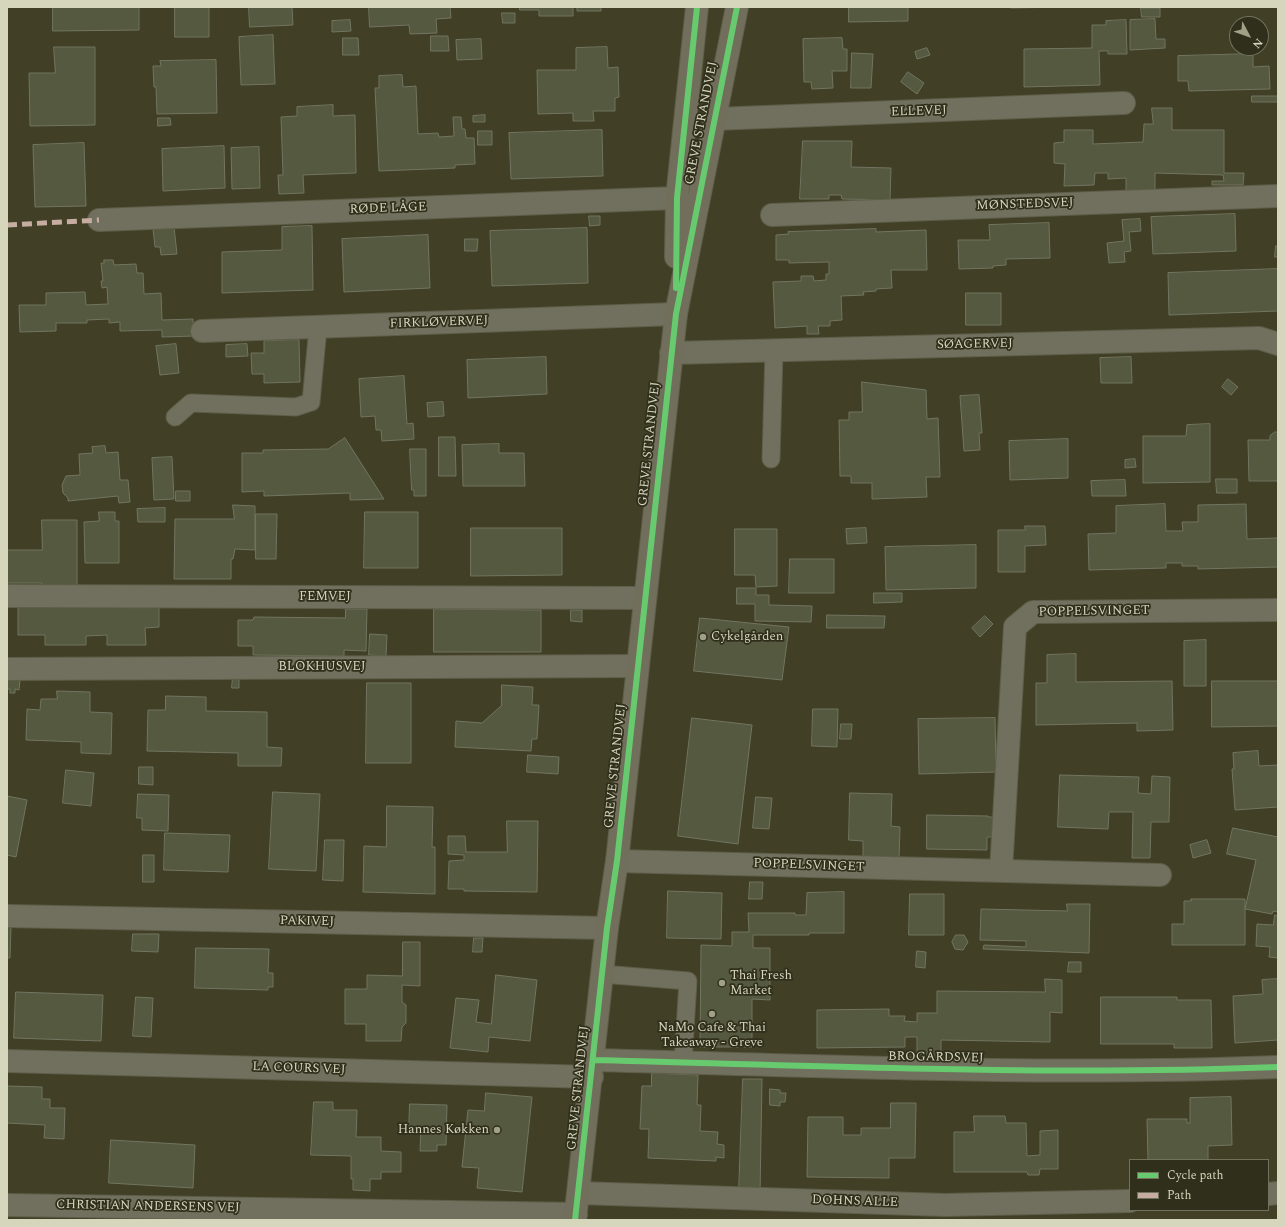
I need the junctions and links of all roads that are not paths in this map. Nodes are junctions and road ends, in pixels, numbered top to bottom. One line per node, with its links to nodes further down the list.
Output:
1 (696, 7): 6 (main road, GREVE STRANDVEJ)
2 (737, 7): 4 (main road, GREVE STRANDVEJ)
3 (1124, 103): 4 (street, ELLEVEJ)
4 (714, 119): 9 (main road, GREVE STRANDVEJ)
5 (1278, 196): 7 (street, MØNSTEDSVEJ)
6 (677, 198): 8 (street, RØDE LÅGE); 9 (main road, GREVE STRANDVEJ)
7 (772, 215)
8 (99, 220)
9 (676, 314): 10 (street, FIRKLØVERVEJ); 14 (main road, GREVE STRANDVEJ)
10 (318, 327): 11 (street, FIRKLØVERVEJ); 15 (lane)
11 (202, 331)
12 (1278, 344): 13 (street, SØAGERVEJ)
13 (774, 350): 14 (street, SØAGERVEJ); 16 (lane)
14 (671, 353): 18 (main road, GREVE STRANDVEJ)
15 (175, 417)
16 (771, 459)
17 (7, 596): 18 (street, FEMVEJ)
18 (644, 598): 20 (main road, GREVE STRANDVEJ)
19 (1278, 610): 23 (street, POPPELSVINGET)
20 (637, 666): 21 (street, BLOKHUSVEJ); 22 (main road, GREVE STRANDVEJ)
21 (7, 669)
22 (617, 861): 23 (street, POPPELSVINGET); 26 (main road, GREVE STRANDVEJ)
23 (1001, 871): 24 (street, POPPELSVINGET)
24 (1160, 875)
25 (7, 916): 26 (street, PAKIVEJ)
26 (607, 928): 27 (main road, GREVE STRANDVEJ)
27 (602, 974): 29 (lane); 31 (main road, GREVE STRANDVEJ)
28 (7, 1061): 31 (street, LA COURS VEJ)
29 (683, 1062): 30 (street, BROGÅRDSVEJ); 31 (street, BROGÅRDSVEJ)
30 (1278, 1067)
31 (592, 1068): 32 (main road, GREVE STRANDVEJ)
32 (579, 1193): 33 (street, DOHNS ALLE); 35 (main road, GREVE STRANDVEJ)
33 (1129, 1201)
34 (7, 1205): 35 (street, CHRISTIAN ANDERSENS VEJ)
35 (576, 1217)

